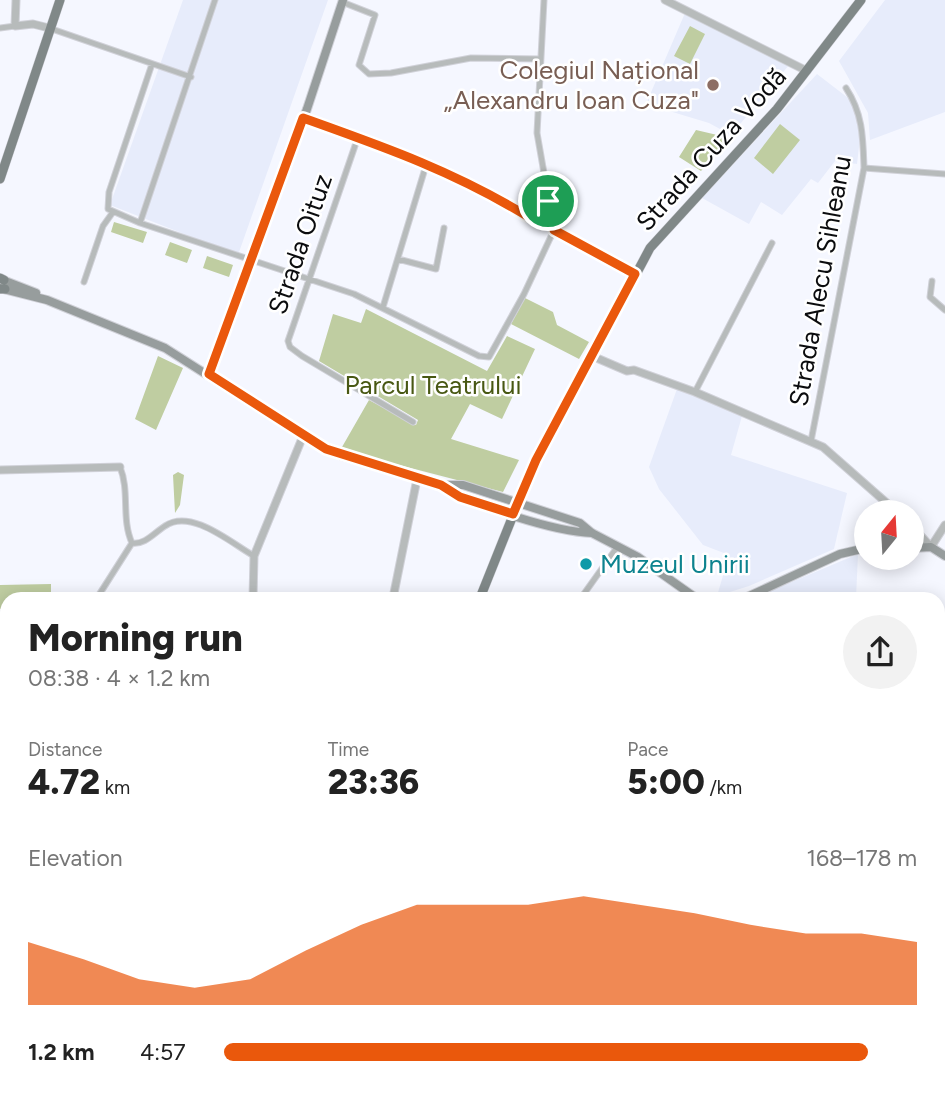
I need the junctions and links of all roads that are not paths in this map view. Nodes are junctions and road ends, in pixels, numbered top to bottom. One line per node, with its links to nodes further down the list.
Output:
1 (16, 0): 8 (street)
2 (60, 0): 10 (main road)
3 (215, 0): 14 (street)
4 (544, 0): 11 (street)
5 (665, 0): 13 (street)
6 (861, 0): 13 (main road, Strada Cuza Vodă)
7 (342, 1): 11 (street); 16 (main road)
8 (15, 26): 9 (street); 10 (street)
9 (0, 28)
10 (49, 28): 12 (street); 21 (main road)
11 (540, 60): 22 (street)
12 (152, 64): 14 (street); 23 (street)
13 (807, 71): 31 (main road, Strada Cuza Vodă)
14 (191, 77): 25 (street)
15 (846, 88): 19 (street, Strada Alecu Sihleanu)
16 (303, 118): 17 (street); 30 (main road)
17 (358, 138): 18 (street); 32 (street, Strada Oituz)
18 (427, 162): 24 (street); 29 (street)
19 (864, 169): 20 (street); 43 (street, Strada Alecu Sihleanu)
20 (945, 174)
21 (0, 179)
22 (548, 201): 24 (street); 27 (street)
23 (113, 212): 25 (street); 34 (street)
24 (527, 216): 27 (street)
25 (140, 223): 30 (street)
26 (444, 228): 29 (street)
27 (554, 230): 31 (street); 36 (street)
28 (772, 243): 40 (street)
29 (398, 259): 36 (street)
30 (250, 260): 32 (street); 39 (main road)
31 (635, 274): 38 (main road, Strada Cuza Vodă)
32 (308, 280): 36 (street); 41 (street, Strada Oituz)
33 (932, 281): 37 (street)
34 (84, 282)
35 (1, 284): 39 (main road)
36 (383, 307)
37 (945, 310)
38 (592, 356): 40 (street); 49 (main road, Strada Cuza Vodă)
39 (209, 374): 42 (main road)
40 (695, 392): 43 (street)
41 (414, 422)
42 (303, 436): 46 (main road); 59 (street)
43 (811, 441): 48 (street)
44 (120, 467): 45 (street); 54 (street)
45 (0, 470)
46 (417, 478): 47 (main road); 63 (street)
47 (441, 485): 49 (main road); 50 (main road)
48 (884, 500)
49 (518, 502): 50 (main road, Strada Cuza Vodă); 52 (main road)
50 (513, 514): 52 (main road); 64 (main road, Strada Cuza Vodă)
51 (945, 525): 57 (street)
52 (592, 533): 55 (main road)
53 (924, 539): 57 (street)
54 (132, 544): 59 (street); 61 (street)
55 (618, 546): 65 (street); 66 (main road)
56 (924, 547): 57 (main road)
57 (931, 547): 60 (main road)
58 (854, 551): 67 (main road)
59 (254, 556): 62 (street)
60 (945, 556)
61 (101, 592)
62 (253, 592)
63 (394, 592)
64 (482, 592)
65 (586, 592)
66 (687, 592)
67 (759, 592)

